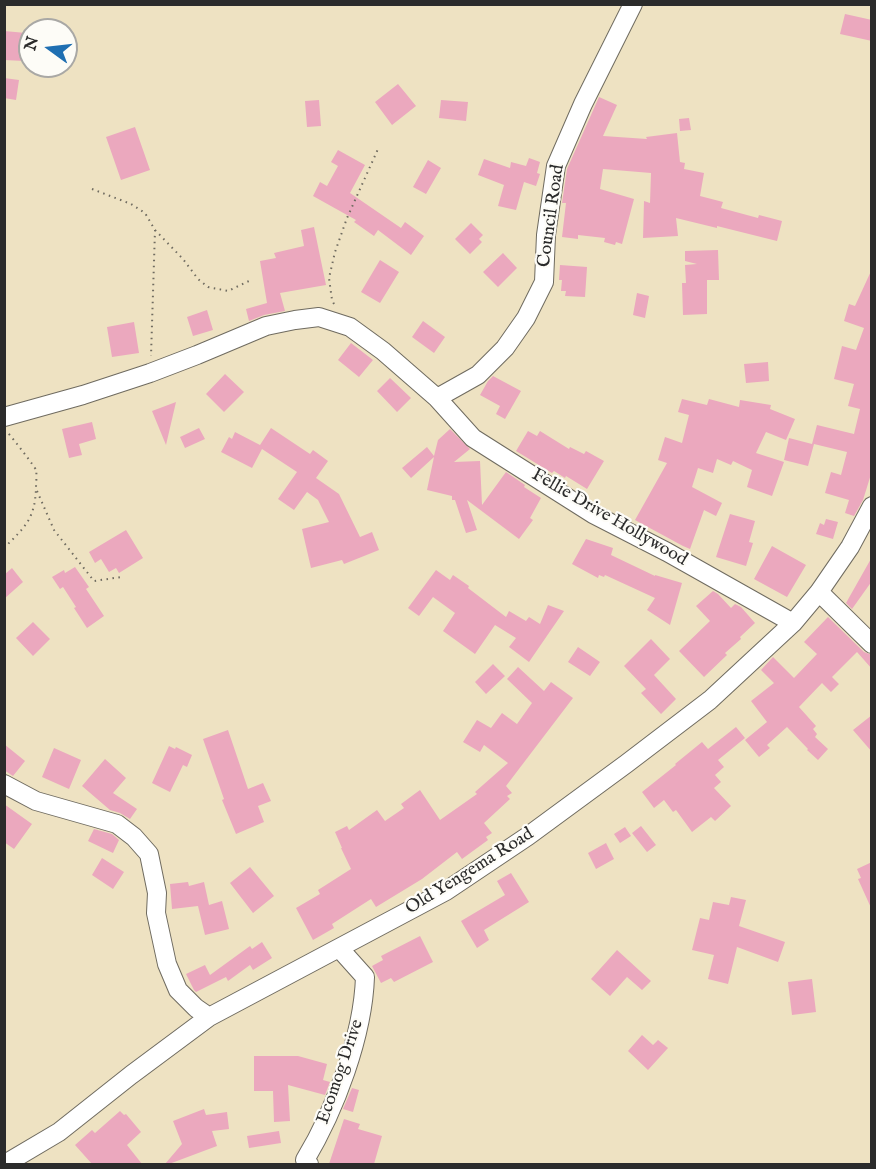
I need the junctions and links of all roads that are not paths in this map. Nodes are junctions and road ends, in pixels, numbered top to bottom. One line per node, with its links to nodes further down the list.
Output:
1 (633, 4): 2 (street, Council Road)
2 (437, 398): 3 (street, Fellie Drive Hollywood); 6 (street, Fellie Drive Hollywood)
3 (4, 417)
4 (872, 506): 5 (street, Old Yengema Road)
5 (819, 592): 6 (street, Old Yengema Road); 7 (street)
6 (793, 623): 9 (street, Old Yengema Road)
7 (872, 644)
8 (4, 784): 10 (street)
9 (339, 948): 10 (street, Old Yengema Road); 12 (street, Ecomog Drive)
10 (209, 1017): 11 (street, Old Yengema Road)
11 (5, 1164)
12 (309, 1164)

